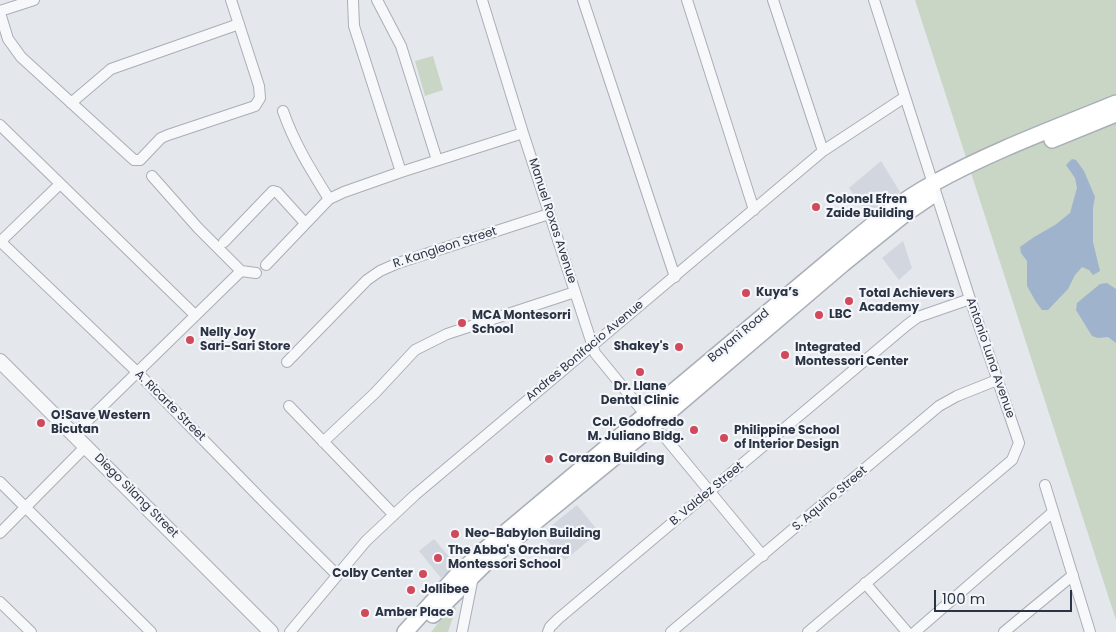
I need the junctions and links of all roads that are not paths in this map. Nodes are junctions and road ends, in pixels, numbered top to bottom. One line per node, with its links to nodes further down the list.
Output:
1 (34, 0): 10 (street)
2 (231, 0): 11 (street)
3 (353, 0): 21 (street)
4 (377, 0): 20 (street)
5 (482, 0): 18 (street, Manuel Roxas Avenue)
6 (583, 0): 34 (street)
7 (687, 0): 26 (street)
8 (773, 0): 19 (street)
9 (874, 0): 12 (street, Antonio Luna Avenue)
10 (0, 12): 13 (street)
11 (239, 24): 13 (street); 13 (street)
12 (905, 96): 19 (street, Andres Bonifacio Avenue); 24 (street, Antonio Luna Avenue)
13 (72, 103)
14 (1116, 103): 24 (main road, Bayani Road)
15 (283, 111): 25 (street)
16 (1116, 114): 24 (main road, Bayani Road)
17 (0, 125): 23 (street)
18 (523, 133): 20 (street); 27 (street, Manuel Roxas Avenue)
19 (822, 151): 26 (street, Andres Bonifacio Avenue)
20 (437, 160): 21 (street)
21 (401, 172): 25 (street)
22 (152, 176): 32 (street)
23 (60, 184): 29 (street); 37 (street)
24 (934, 188): 36 (street, Antonio Luna Avenue); 44 (main road, Bayani Road)
25 (328, 199): 28 (street)
26 (754, 210): 34 (street, Andres Bonifacio Avenue)
27 (550, 214): 35 (street, Manuel Roxas Avenue); 40 (street, R. Kangleon Street)
28 (305, 223): 30 (street); 31 (street)
29 (0, 242): 41 (street, A. Ricarte Street)
30 (224, 242)
31 (266, 265)
32 (241, 271): 33 (street); 37 (street)
33 (256, 273)
34 (675, 277): 38 (street, Andres Bonifacio Avenue)
35 (575, 292): 38 (street, Manuel Roxas Avenue); 46 (street)
36 (970, 299): 42 (street, Antonio Luna Avenue); 50 (street, B. Valdez Street)
37 (195, 315): 41 (street)
38 (592, 344): 44 (street, Manuel Roxas Avenue); 53 (street, Andres Bonifacio Avenue)
39 (0, 361): 45 (street, Diego Silang Street)
40 (287, 362)
41 (136, 371): 45 (street); 57 (street, A. Ricarte Street)
42 (997, 380): 55 (street, S. Aquino Street); 59 (street, Antonio Luna Avenue)
43 (289, 406): 46 (street)
44 (654, 425): 50 (street, Manuel Roxas Avenue); 56 (main road, Bayani Road)
45 (74, 434): 47 (street, Diego Silang Street)
46 (323, 442): 53 (street)
47 (86, 446): 51 (street); 63 (street, Diego Silang Street)
48 (0, 482): 51 (street)
49 (1045, 485): 52 (street)
50 (710, 491): 55 (street, Manuel Roxas Avenue); 68 (street, B. Valdez Street)
51 (26, 507): 54 (street); 62 (street)
52 (1053, 512): 58 (street); 72 (street)
53 (394, 514): 57 (street, Andres Bonifacio Avenue)
54 (0, 533)
55 (763, 556): 69 (street, S. Aquino Street)
56 (469, 570): 65 (main road, Bayani Road); 66 (main road, Bayani Road); 67 (street)
57 (337, 574): 64 (street, Andres Bonifacio Avenue)
58 (1073, 575): 73 (street); 74 (street)
59 (865, 583): 70 (street, Antonio Luna Avenue); 71 (street)
60 (0, 602): 61 (street)
61 (31, 632)
62 (151, 632)
63 (271, 632)
64 (290, 632)
65 (405, 632)
66 (418, 632)
67 (462, 632)
68 (548, 632)
69 (671, 632)
70 (808, 632)
71 (907, 632)
72 (915, 632)
73 (1004, 632)
74 (1090, 632)

